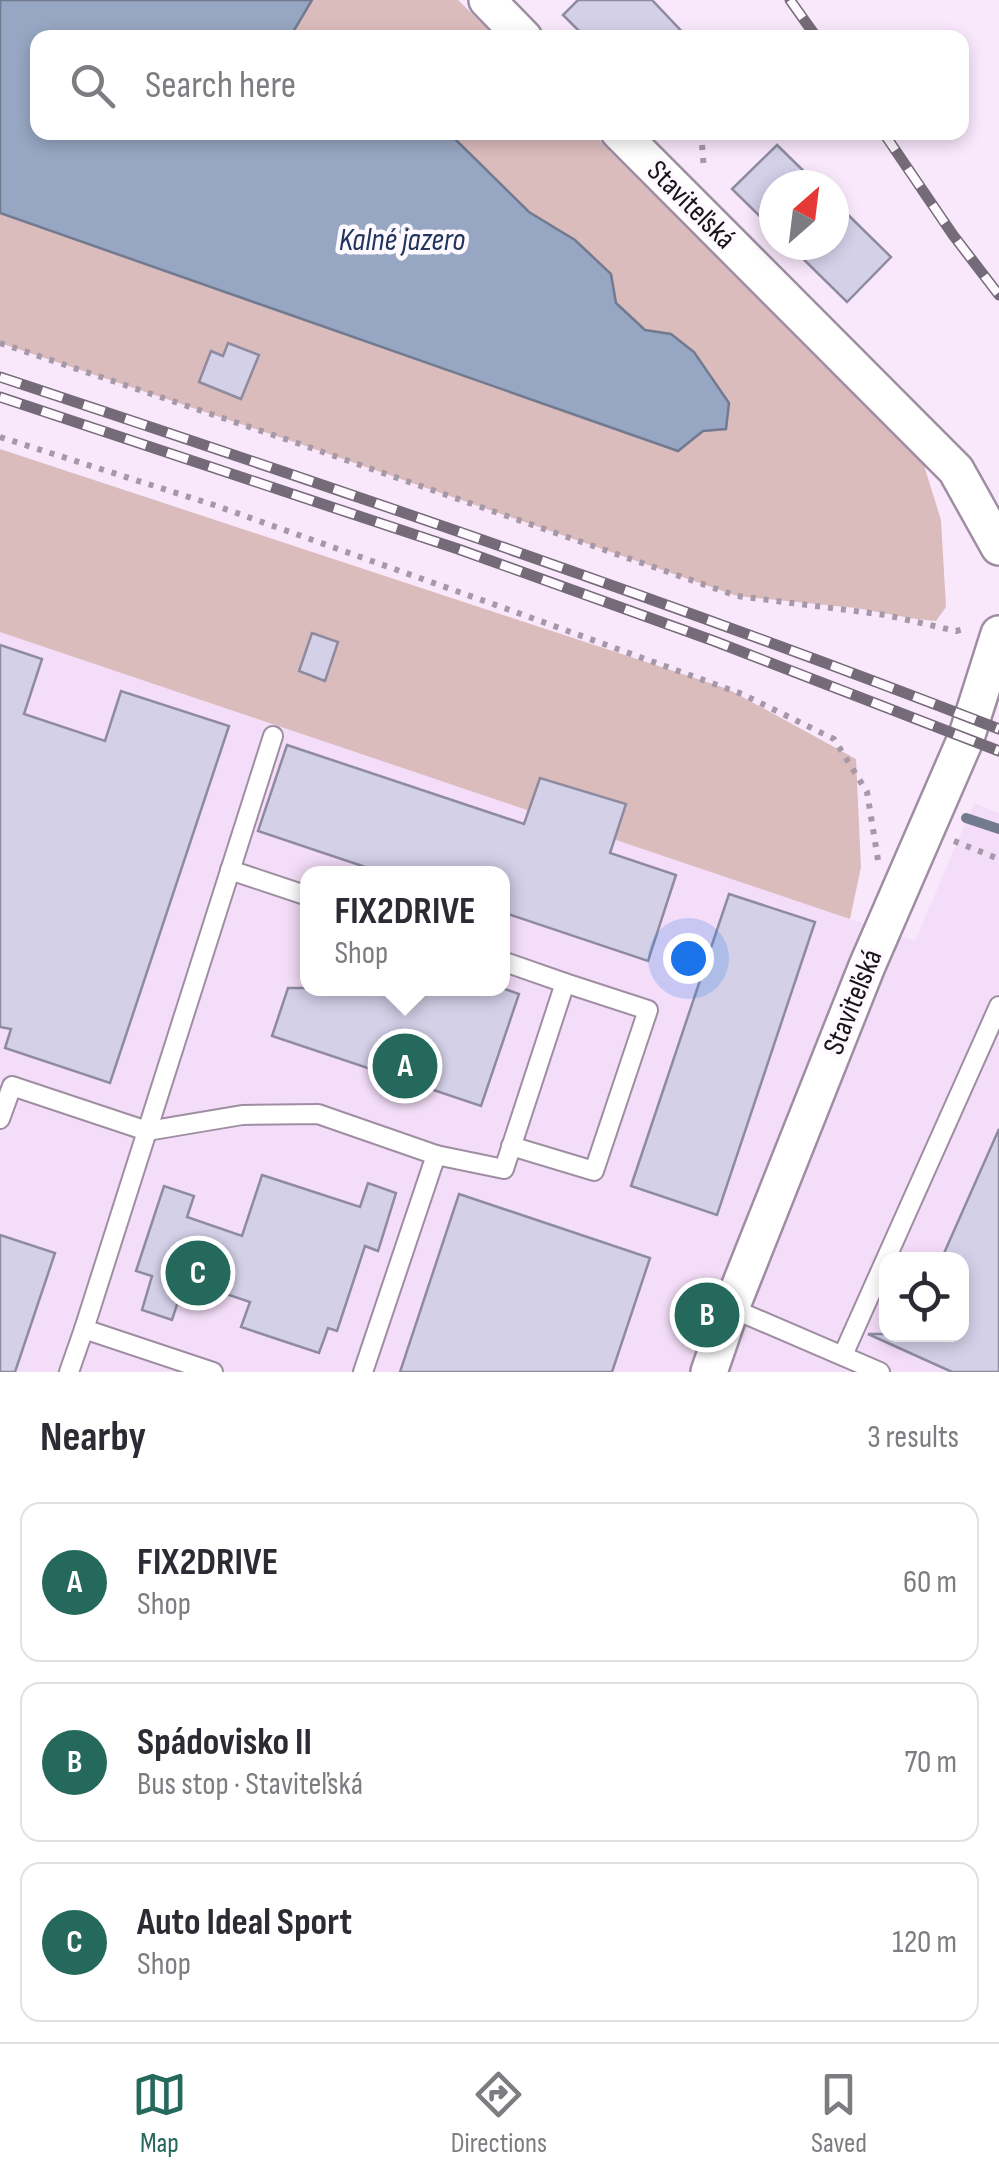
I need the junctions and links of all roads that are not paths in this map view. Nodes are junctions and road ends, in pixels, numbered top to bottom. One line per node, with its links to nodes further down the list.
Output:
1 (487, 0): 2 (street)
2 (516, 30)
3 (627, 140): 4 (street, Staviteľská)
4 (999, 547)
5 (985, 631): 16 (street, Staviteľská)
6 (272, 736): 7 (lane)
7 (230, 870): 8 (lane); 13 (lane)
8 (300, 893)
9 (510, 965): 10 (lane)
10 (566, 983): 14 (lane); 14 (lane)
11 (999, 1006): 18 (lane)
12 (0, 1120): 13 (lane)
13 (146, 1132): 15 (lane); 17 (lane)
14 (512, 1146): 15 (lane)
15 (436, 1155): 21 (lane)
16 (731, 1308): 18 (lane); 22 (street, Staviteľská)
17 (84, 1329): 19 (lane); 20 (lane)
18 (842, 1355): 23 (lane)
19 (70, 1372)
20 (213, 1372)
21 (363, 1372)
22 (709, 1372)
23 (880, 1372)

